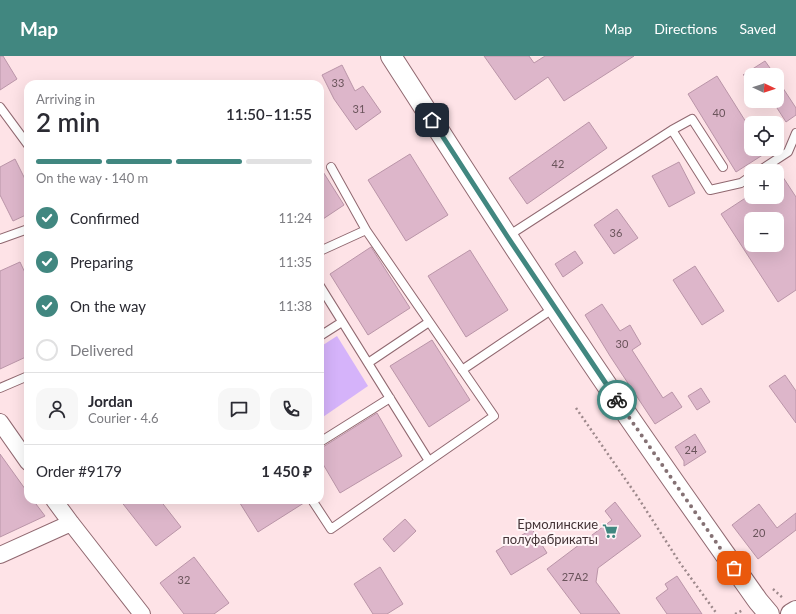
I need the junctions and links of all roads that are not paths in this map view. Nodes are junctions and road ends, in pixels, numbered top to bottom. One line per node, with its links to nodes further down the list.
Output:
1 (391, 56): 12 (street)
2 (0, 107): 5 (lane)
3 (672, 130): 8 (lane); 9 (lane); 12 (lane)
4 (796, 133): 6 (lane)
5 (24, 140)
6 (770, 164)
7 (331, 167): 11 (lane)
8 (723, 167)
9 (744, 181)
10 (24, 230): 13 (lane)
11 (366, 230): 14 (lane); 18 (lane)
12 (507, 236): 16 (street)
13 (0, 239)
14 (324, 249)
15 (324, 293): 17 (lane)
16 (554, 308): 21 (lane); 34 (street)
17 (342, 322): 19 (lane); 20 (lane)
18 (430, 322): 20 (lane); 21 (lane)
19 (324, 333)
20 (368, 363): 24 (lane)
21 (462, 370): 28 (lane)
22 (24, 378): 23 (lane)
23 (0, 388)
24 (390, 398): 26 (lane); 28 (lane)
25 (0, 422): 27 (street)
26 (324, 439)
27 (24, 456)
28 (429, 461): 30 (lane)
29 (57, 504): 31 (street)
30 (315, 504)
31 (71, 523): 32 (street); 33 (street)
32 (0, 555)
33 (142, 614)
34 (769, 614)

